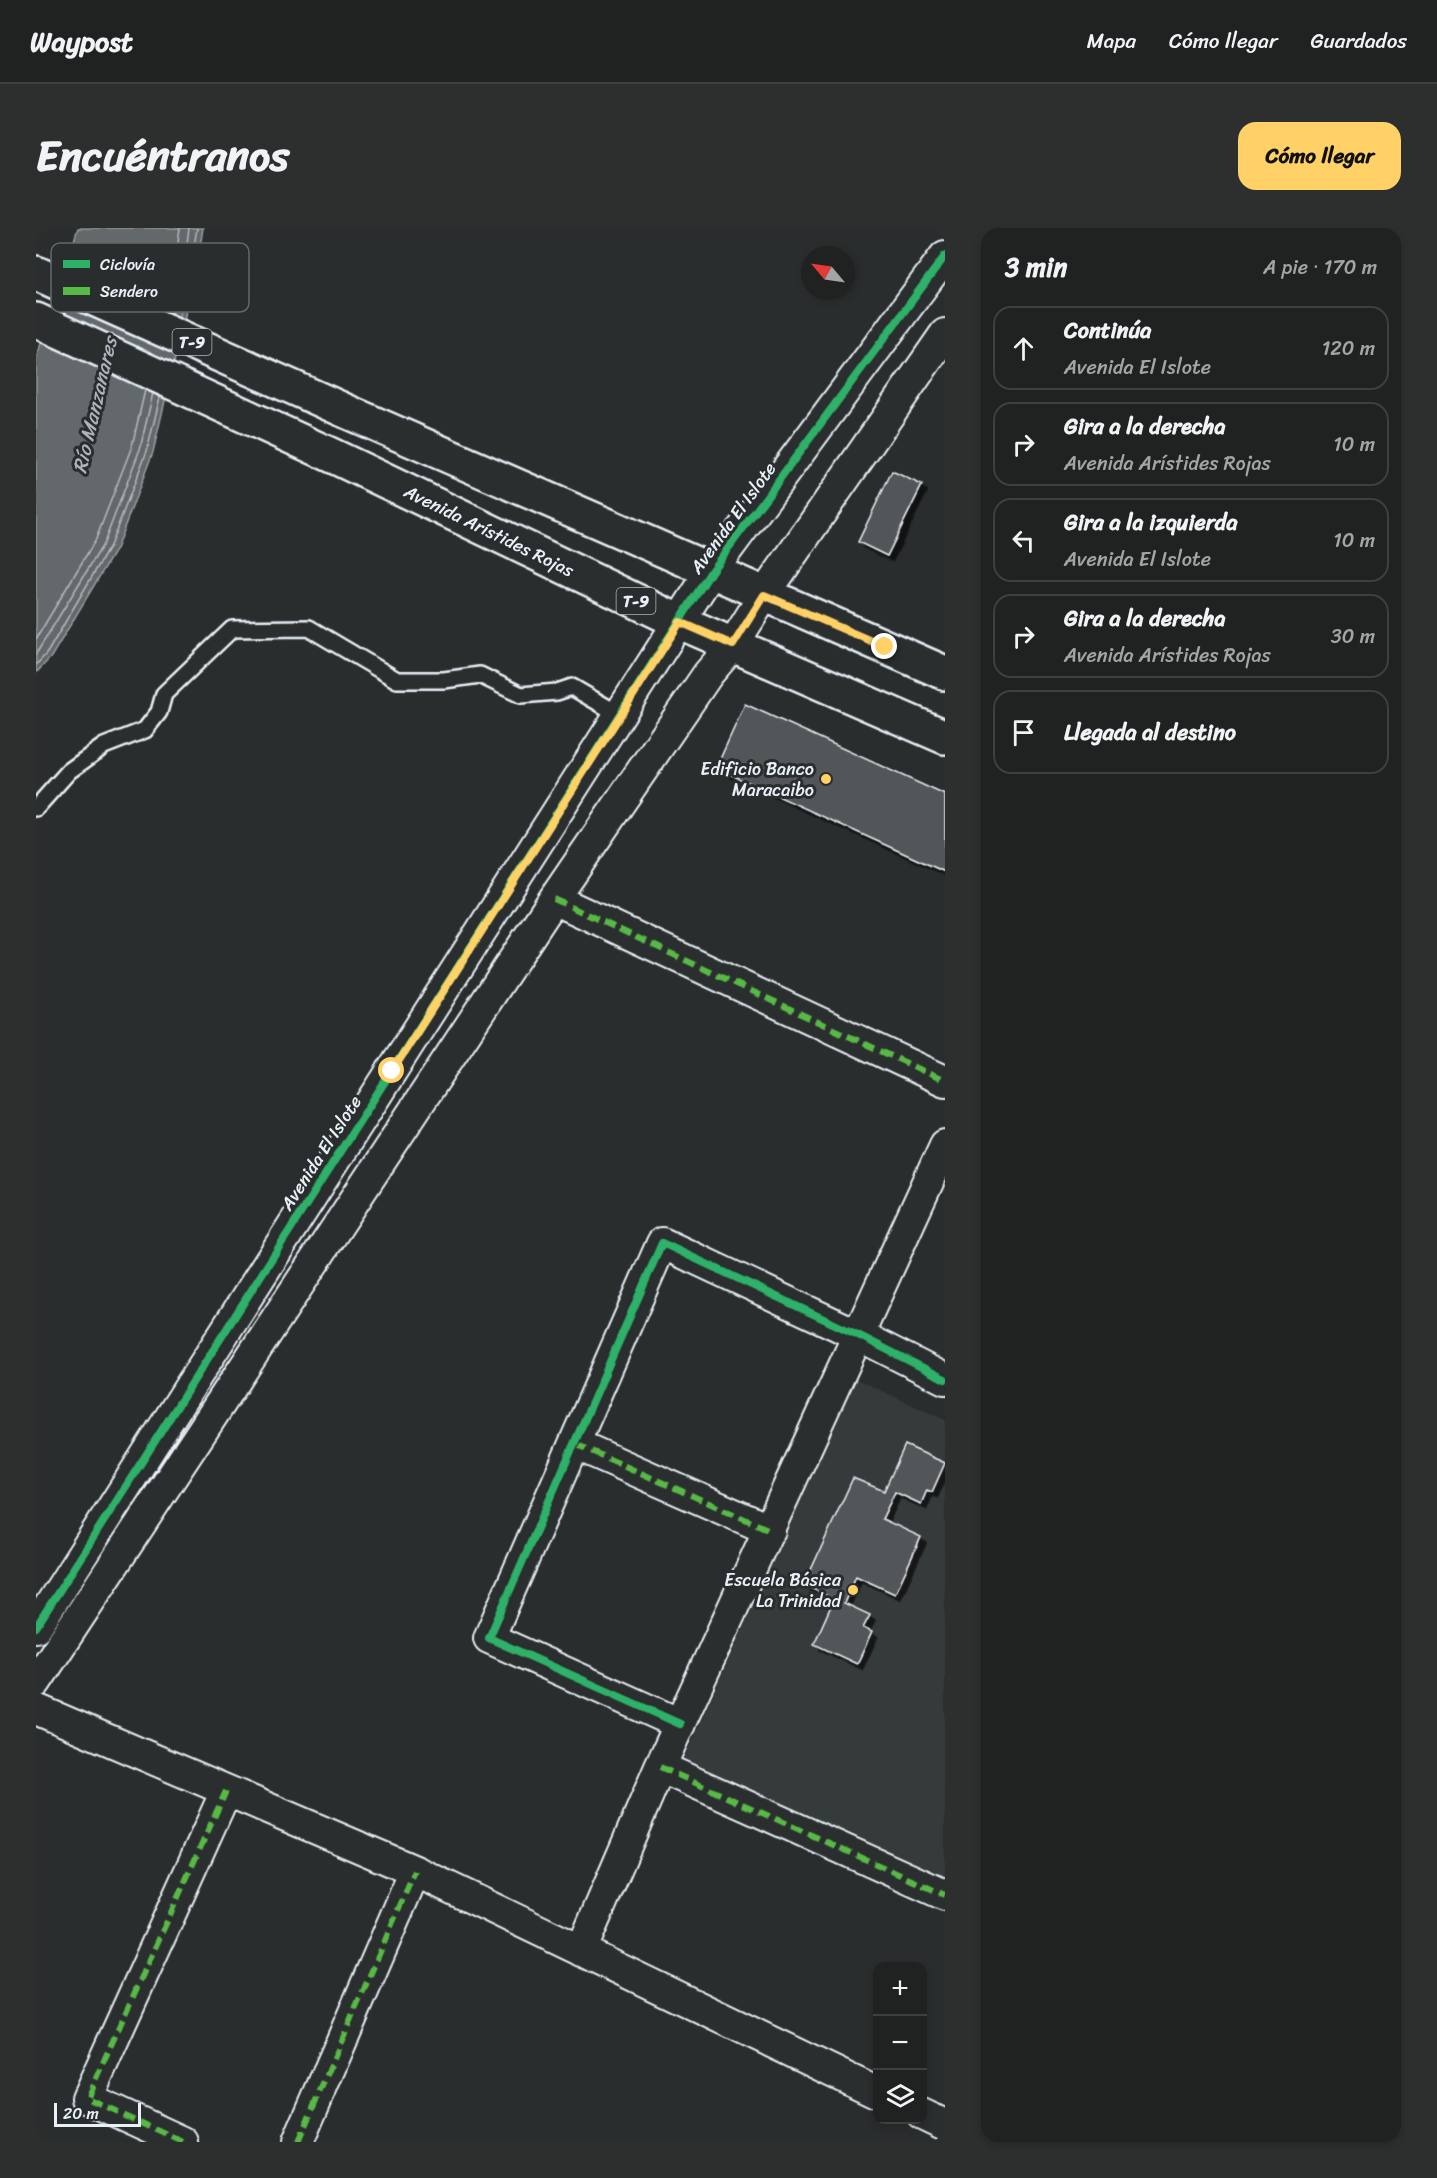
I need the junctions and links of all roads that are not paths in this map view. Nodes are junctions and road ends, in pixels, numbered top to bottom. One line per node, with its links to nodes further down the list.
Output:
1 (945, 256): 7 (street, Avenida El Islote)
2 (36, 273): 3 (main road, T-9)
3 (51, 280)
4 (124, 312): 7 (main road, T-9)
5 (36, 320): 9 (main road, Avenida Arístides Rojas / T-9)
6 (945, 334): 8 (street)
7 (712, 570): 8 (main road, T-9); 9 (street, Avenida El Islote)
8 (764, 595): 10 (street); 11 (main road, T-9)
9 (680, 622): 10 (main road, Avenida Arístides Rojas / T-9); 12 (street, Avenida El Islote)
10 (733, 645): 13 (main road, Avenida Arístides Rojas / T-9); 15 (street)
11 (945, 673)
12 (620, 715): 14 (lane); 22 (street, Avenida El Islote)
13 (945, 737)
14 (36, 808)
15 (554, 899): 16 (street); 23 (street)
16 (945, 1081)
17 (945, 1145): 18 (street)
18 (858, 1335): 19 (street); 20 (street); 21 (street)
19 (945, 1379)
20 (575, 1444): 21 (street); 25 (street)
21 (770, 1530): 25 (street)
22 (36, 1627)
23 (36, 1682)
24 (36, 1708): 27 (street)
25 (680, 1724): 26 (street)
26 (660, 1767): 29 (street); 30 (street)
27 (226, 1791): 28 (street); 34 (street)
28 (415, 1871): 30 (street); 35 (street)
29 (945, 1895)
30 (580, 1951): 31 (street)
31 (873, 2091)
32 (927, 2116): 33 (street)
33 (945, 2125)
34 (183, 2142)
35 (298, 2142)

